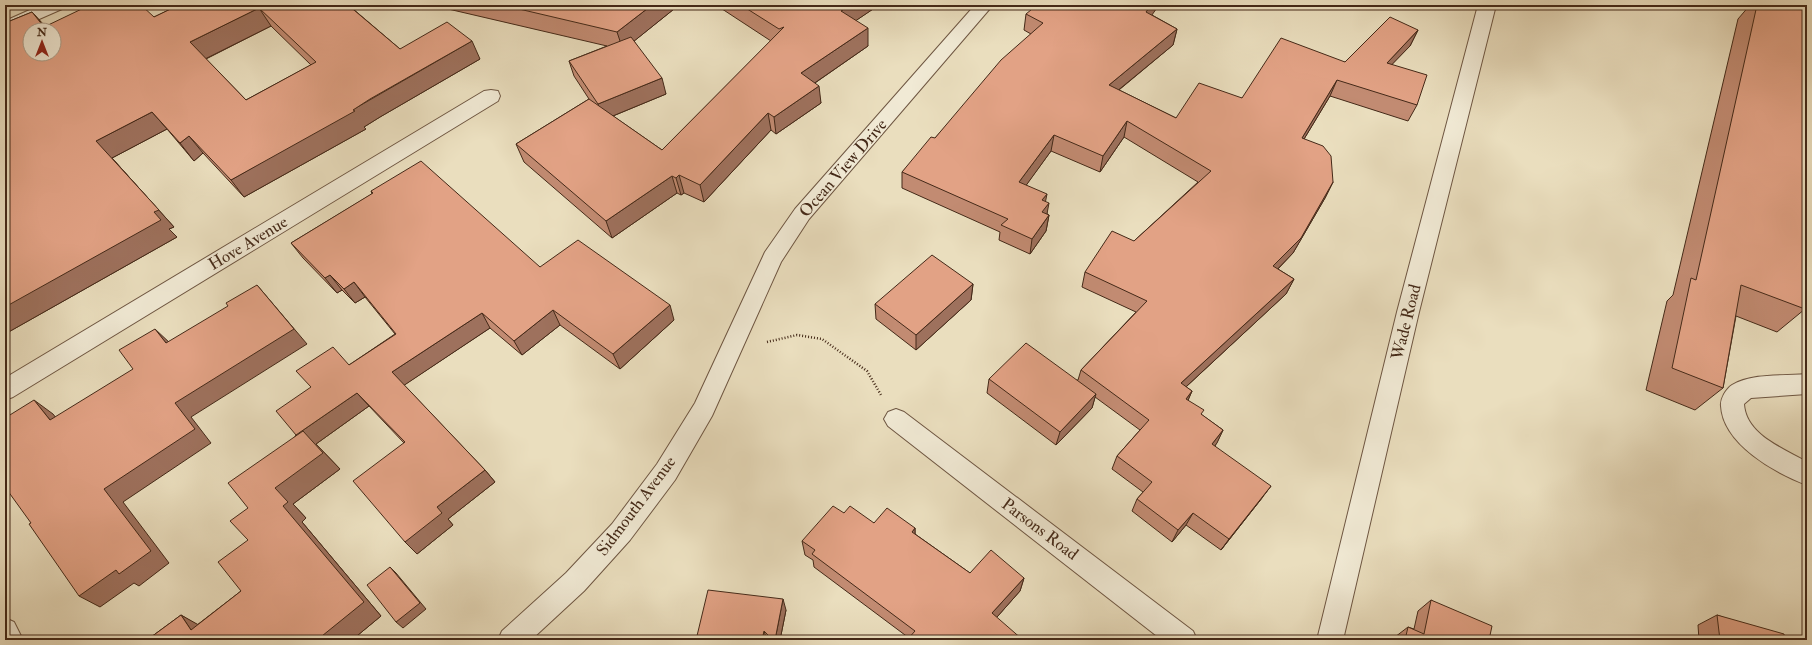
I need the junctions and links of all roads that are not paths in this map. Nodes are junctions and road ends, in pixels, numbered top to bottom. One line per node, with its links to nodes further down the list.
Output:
1 (56, 5): 4 (street)
2 (984, 5): 6 (street, Ocean View Drive)
3 (1486, 5): 15 (street, Wade Road)
4 (5, 28)
5 (491, 96): 8 (street, Hove Avenue)
6 (731, 350): 13 (street, Sidmouth Avenue)
7 (1807, 384): 10 (street)
8 (5, 390)
9 (896, 419): 14 (street, Parsons Road)
10 (1807, 474)
11 (5, 631): 12 (street)
12 (10, 640)
13 (511, 640)
14 (1184, 640)
15 (1330, 640)

